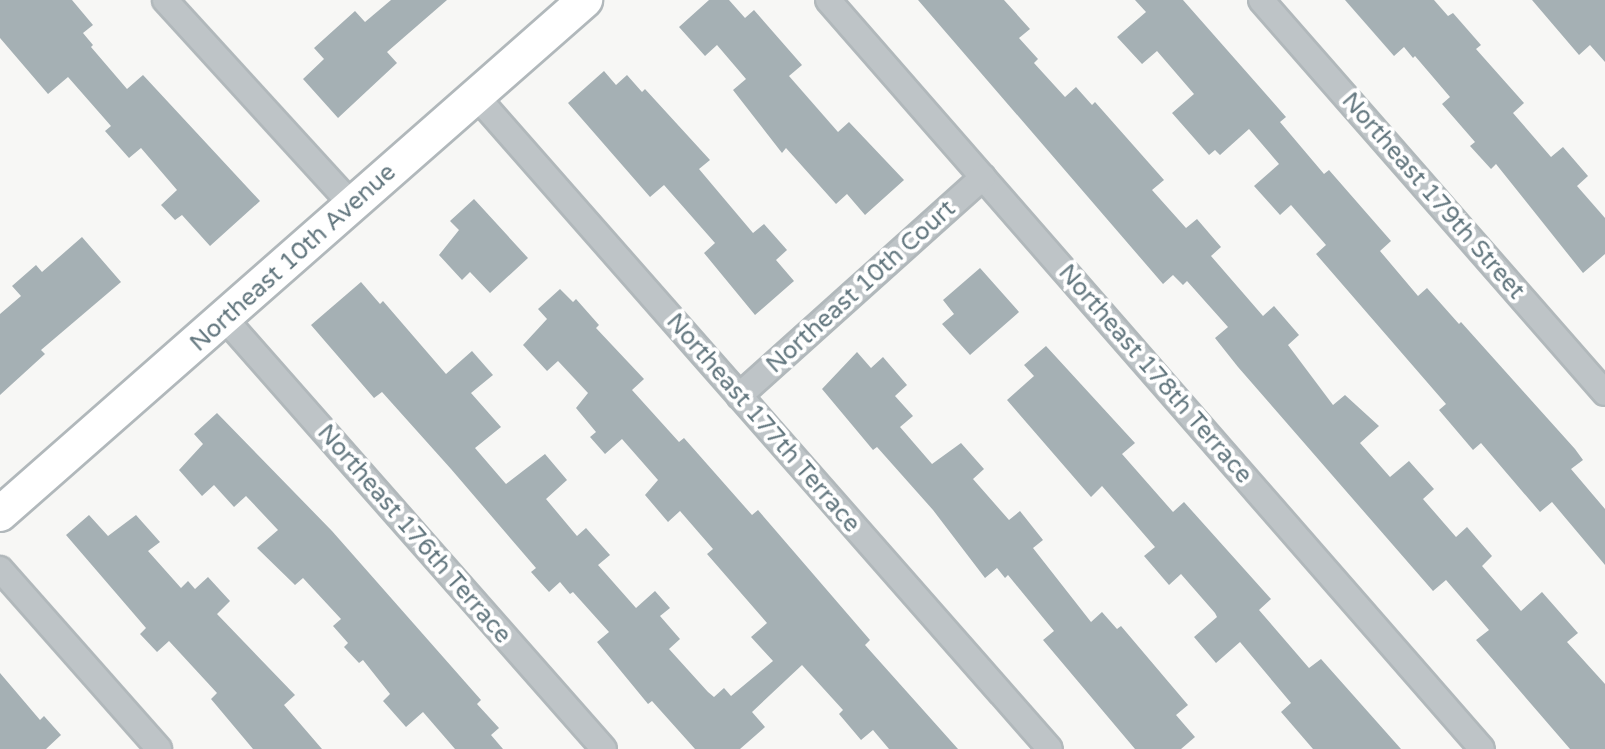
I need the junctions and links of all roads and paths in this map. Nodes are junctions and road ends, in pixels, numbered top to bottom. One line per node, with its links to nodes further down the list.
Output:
1 (165, 0): 7 (street)
2 (585, 0): 5 (street, Northeast 10th Avenue)
3 (828, 0): 6 (street, Northeast 178th Terrace)
4 (1261, 0): 9 (street, Northeast 179th Street)
5 (476, 96): 7 (street, Northeast 10th Avenue); 10 (street, Northeast 177th Terrace)
6 (983, 177): 10 (street, Northeast 10th Court); 16 (street, Northeast 178th Terrace)
7 (352, 205): 8 (street, Northeast 10th Avenue)
8 (225, 319): 11 (street, Northeast 10th Avenue); 14 (street, Northeast 176th Terrace)
9 (1605, 393)
10 (739, 396): 15 (street, Northeast 177th Terrace)
11 (1, 511)
12 (0, 569): 13 (street)
13 (159, 749)
14 (604, 749)
15 (1050, 749)
16 (1482, 749)

